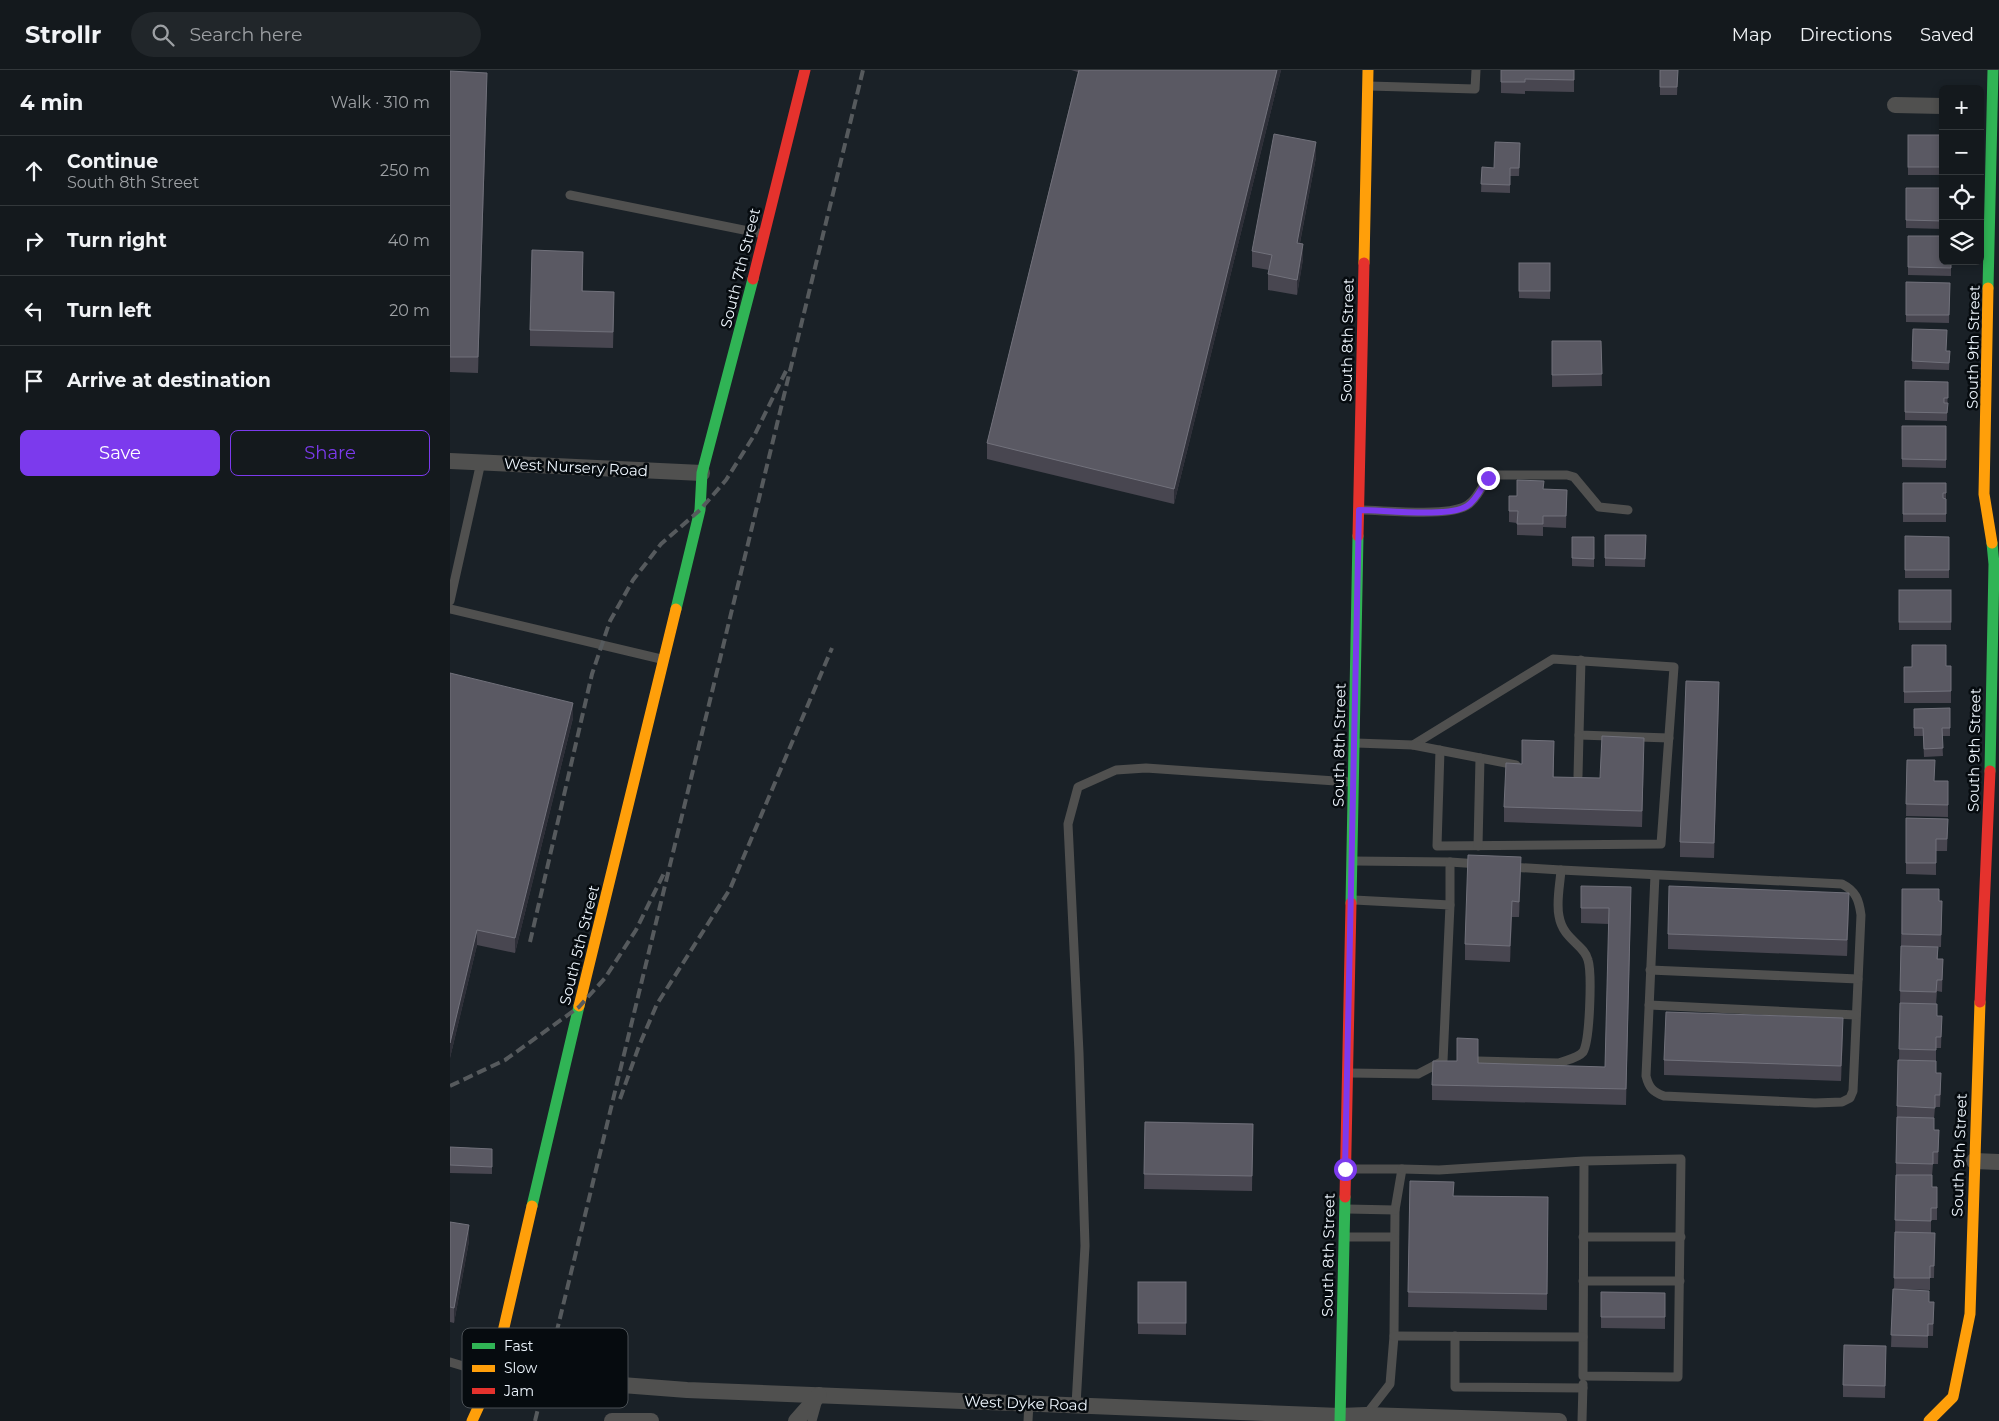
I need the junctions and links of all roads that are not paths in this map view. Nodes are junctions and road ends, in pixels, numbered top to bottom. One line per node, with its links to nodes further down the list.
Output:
1 (805, 70): 10 (street, South 7th Street)
2 (1368, 70): 5 (street, South 8th Street)
3 (1476, 70): 5 (lane)
4 (1993, 70): 8 (street, South 9th Street)
5 (1368, 86): 15 (street, South 8th Street)
6 (1895, 105): 7 (street)
7 (1939, 106)
8 (1991, 108): 11 (street, South 9th Street)
9 (570, 195): 10 (lane)
10 (764, 234): 14 (street, South 7th Street)
11 (1994, 325): 17 (street, South 9th Street)
12 (450, 460): 13 (street, West Nursery Road)
13 (481, 462): 14 (street, West Nursery Road); 18 (lane)
14 (702, 473): 20 (street, South 5th Street)
15 (1359, 510): 16 (lane); 24 (street, South 8th Street)
16 (1628, 510)
17 (1996, 543): 29 (street, South 9th Street)
18 (450, 600)
19 (450, 609): 20 (lane)
20 (664, 660): 58 (street, South 5th Street)
21 (1581, 660): 22 (lane); 23 (lane); 25 (lane)
22 (1579, 734): 23 (lane); 30 (lane)
23 (1669, 738): 32 (lane)
24 (1354, 743): 25 (lane); 31 (street, South 8th Street)
25 (1413, 745): 26 (lane)
26 (1440, 750): 27 (lane); 32 (lane)
27 (1480, 758): 28 (lane); 32 (lane)
28 (1519, 766)
29 (1994, 766): 46 (street, South 9th Street)
30 (1578, 776)
31 (1353, 782): 33 (street, South 8th Street); 69 (lane)
32 (1478, 846)
33 (1352, 861): 34 (lane); 37 (street, South 8th Street)
34 (1450, 862): 35 (lane); 38 (lane)
35 (1561, 870): 36 (lane); 43 (lane)
36 (1655, 875): 39 (lane); 40 (lane)
37 (1351, 900): 38 (lane); 44 (street, South 8th Street)
38 (1450, 905): 44 (lane)
39 (1650, 970): 40 (lane); 41 (lane)
40 (1858, 979): 42 (lane)
41 (1649, 1004): 42 (lane); 42 (lane)
42 (1856, 1015)
43 (1478, 1061)
44 (1347, 1073): 48 (street, South 8th Street)
45 (1584, 1161): 49 (lane); 53 (lane); 54 (lane)
46 (1974, 1161): 47 (street); 82 (street, South 9th Street)
47 (1999, 1162)
48 (1345, 1169): 49 (lane); 50 (street, South 8th Street)
49 (1402, 1169): 51 (lane)
50 (1344, 1209): 51 (lane); 52 (street, South 8th Street)
51 (1395, 1210): 55 (lane)
52 (1344, 1237): 55 (lane); 73 (street, South 8th Street)
53 (1584, 1237): 54 (lane); 57 (lane)
54 (1681, 1237): 56 (lane)
55 (1394, 1238): 59 (lane)
56 (1680, 1280): 57 (lane); 64 (lane)
57 (1583, 1281): 61 (lane)
58 (504, 1328)
59 (1394, 1336): 60 (lane); 71 (lane)
60 (1455, 1336): 61 (lane); 66 (lane)
61 (1583, 1337): 64 (lane)
62 (450, 1362): 63 (lane)
63 (462, 1366)
64 (1583, 1376): 66 (lane)
65 (628, 1385): 67 (street, West Dyke Road)
66 (1582, 1388): 81 (lane)
67 (819, 1395): 68 (street, West Dyke Road); 77 (street); 78 (lane)
68 (1029, 1403): 69 (street, West Dyke Road); 79 (lane)
69 (1076, 1405): 72 (street, West Dyke Road)
70 (478, 1408): 74 (street, South 5th Street)
71 (1366, 1414): 73 (street, West Dyke Road); 80 (street, West Dyke Road)
72 (1192, 1415): 73 (street, West Dyke Road)
73 (1340, 1418)
74 (472, 1421)
75 (612, 1421): 76 (street)
76 (651, 1421)
77 (796, 1421)
78 (812, 1421)
79 (1028, 1421)
80 (1559, 1421)
81 (1582, 1421)
82 (1929, 1421)

